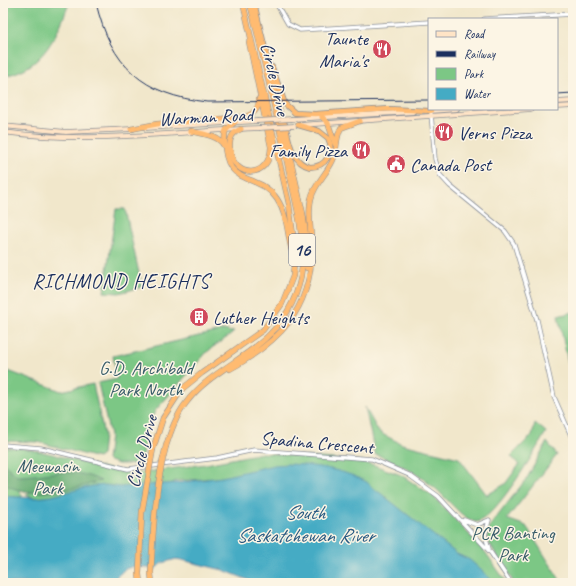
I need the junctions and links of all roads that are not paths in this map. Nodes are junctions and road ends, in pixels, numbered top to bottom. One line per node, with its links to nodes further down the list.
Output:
1 (243, 3): 6 (highway, Circle Drive / 16)
2 (250, 3): 35 (highway, Circle Drive / 16)
3 (254, 3): 9 (highway)
4 (276, 3): 8 (street)
5 (573, 14): 7 (street)
6 (246, 17): 10 (highway); 33 (highway, Circle Drive / 16)
7 (502, 18)
8 (428, 22)
9 (261, 33): 11 (highway); 18 (highway)
10 (258, 86): 26 (highway); 27 (highway)
11 (276, 95): 24 (highway); 34 (highway)
12 (573, 101): 13 (main road)
13 (558, 102)
14 (573, 106): 15 (main road)
15 (558, 107)
16 (444, 110): 18 (main road, Warman Road)
17 (517, 110): 19 (main road, Warman Road)
18 (430, 111): 19 (street); 20 (main road, Warman Road)
19 (431, 116): 21 (main road, Warman Road); 36 (street)
20 (322, 117): 22 (main road, Warman Road, bridge); 23 (highway)
21 (360, 121): 23 (main road, Warman Road); 32 (highway)
22 (235, 122): 26 (main road, Warman Road); 28 (highway)
23 (328, 124): 24 (main road, Warman Road); 32 (highway)
24 (296, 125): 27 (main road, Warman Road, bridge)
25 (3, 126): 26 (main road, Warman Road)
26 (131, 129)
27 (241, 129): 28 (main road, Warman Road)
28 (226, 130): 29 (main road, Warman Road); 31 (highway)
29 (191, 131): 30 (main road, Warman Road); 31 (highway)
30 (3, 132)
31 (225, 149): 33 (highway)
32 (336, 151): 34 (highway)
33 (295, 261): 40 (highway, Circle Drive / 16, bridge)
34 (304, 295): 35 (highway)
35 (208, 381): 41 (highway, Circle Drive / 16, bridge)
36 (573, 440)
37 (3, 445): 38 (street, Spadina Crescent)
38 (458, 516): 39 (street, Spadina Crescent); 39 (street)
39 (491, 554): 42 (street, Spadina Crescent)
40 (140, 583)
41 (152, 583)
42 (511, 583)

